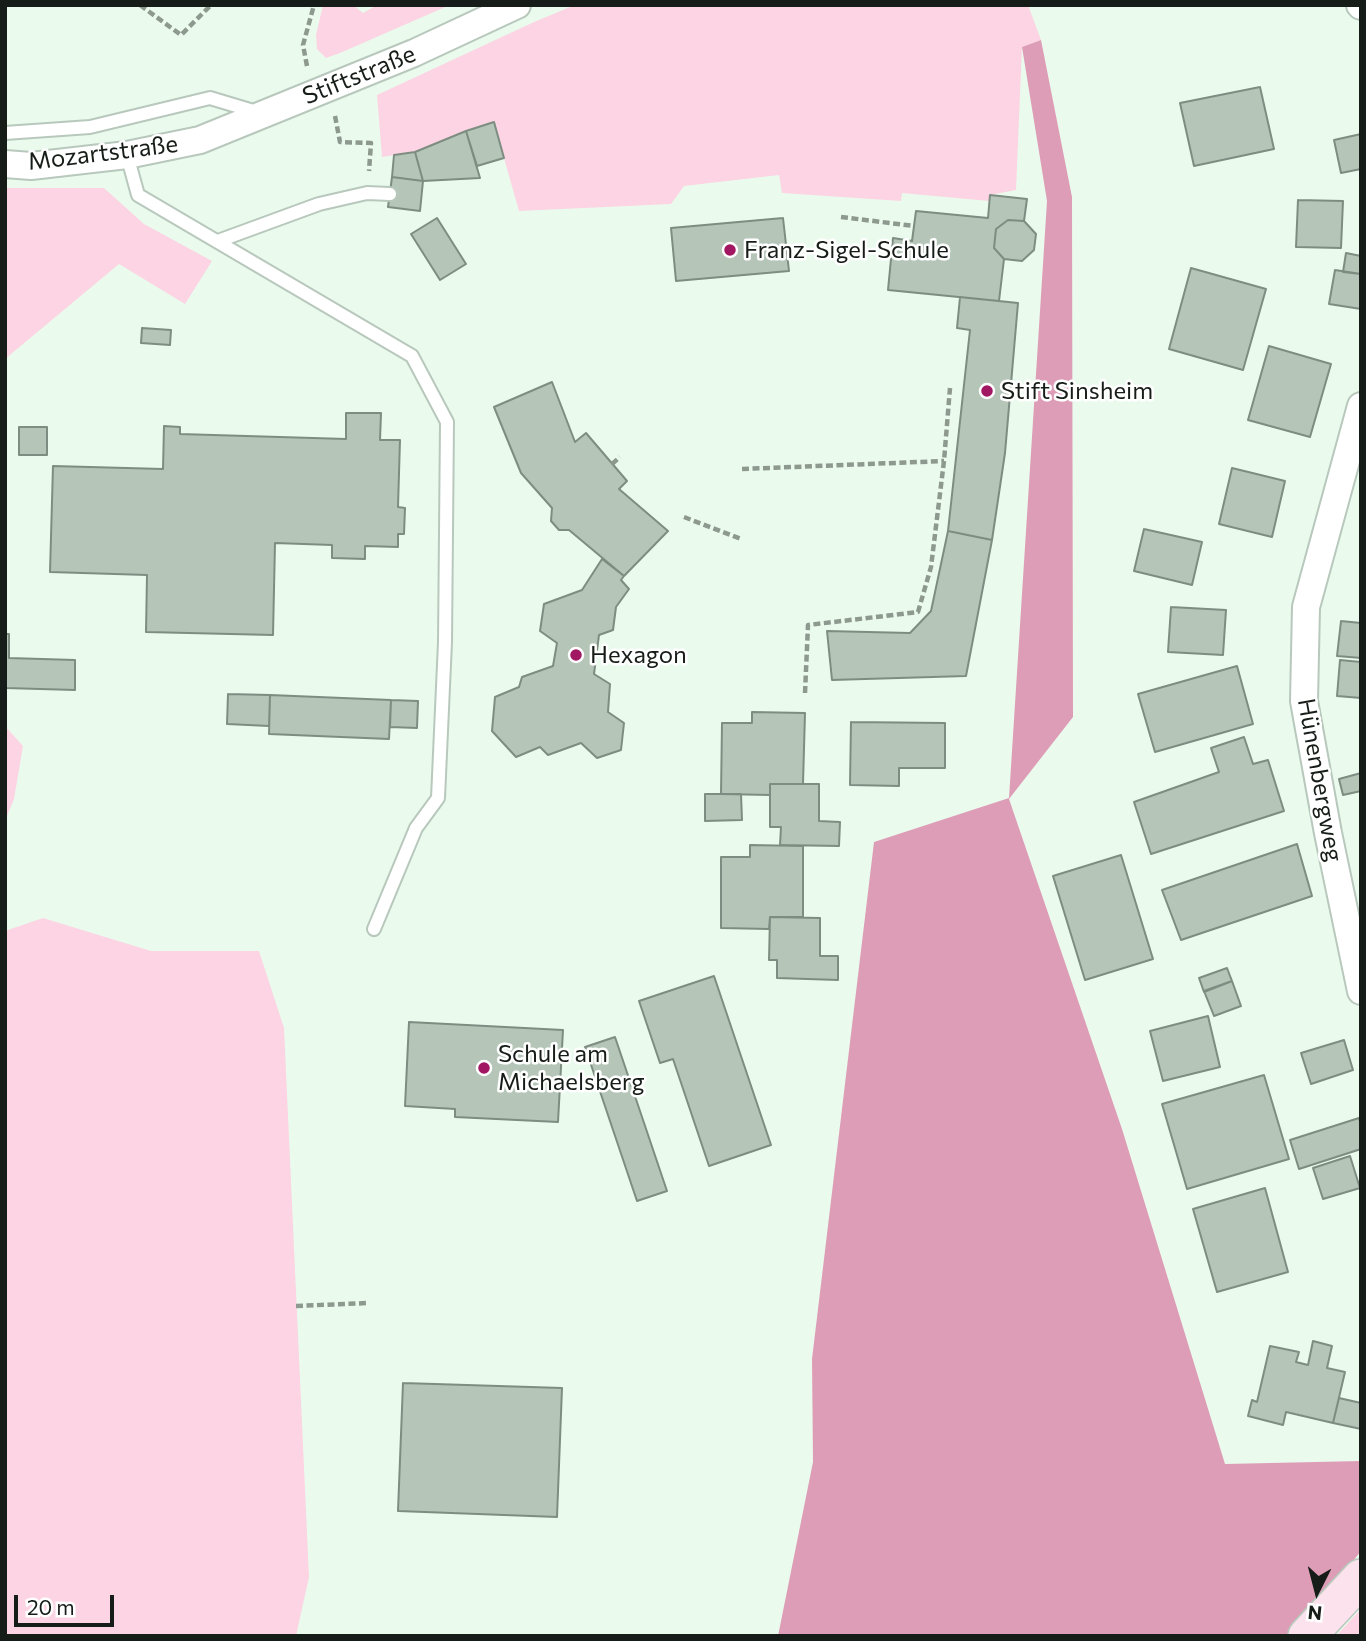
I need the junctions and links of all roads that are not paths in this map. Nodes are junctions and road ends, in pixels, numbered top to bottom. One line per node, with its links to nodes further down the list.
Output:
1 (517, 5): 2 (street, Stiftstraße)
2 (264, 114): 3 (lane); 4 (street, Stiftstraße)
3 (5, 133)
4 (200, 140): 5 (street, Mozartstraße)
5 (127, 155): 6 (street, Mozartstraße); 8 (lane)
6 (5, 164)
7 (390, 194): 8 (lane)
8 (218, 241): 10 (lane)
9 (1361, 406): 11 (street, Hünenbergweg)
10 (374, 929)
11 (1361, 991)
12 (1361, 1578): 13 (main road)
13 (1307, 1636)

